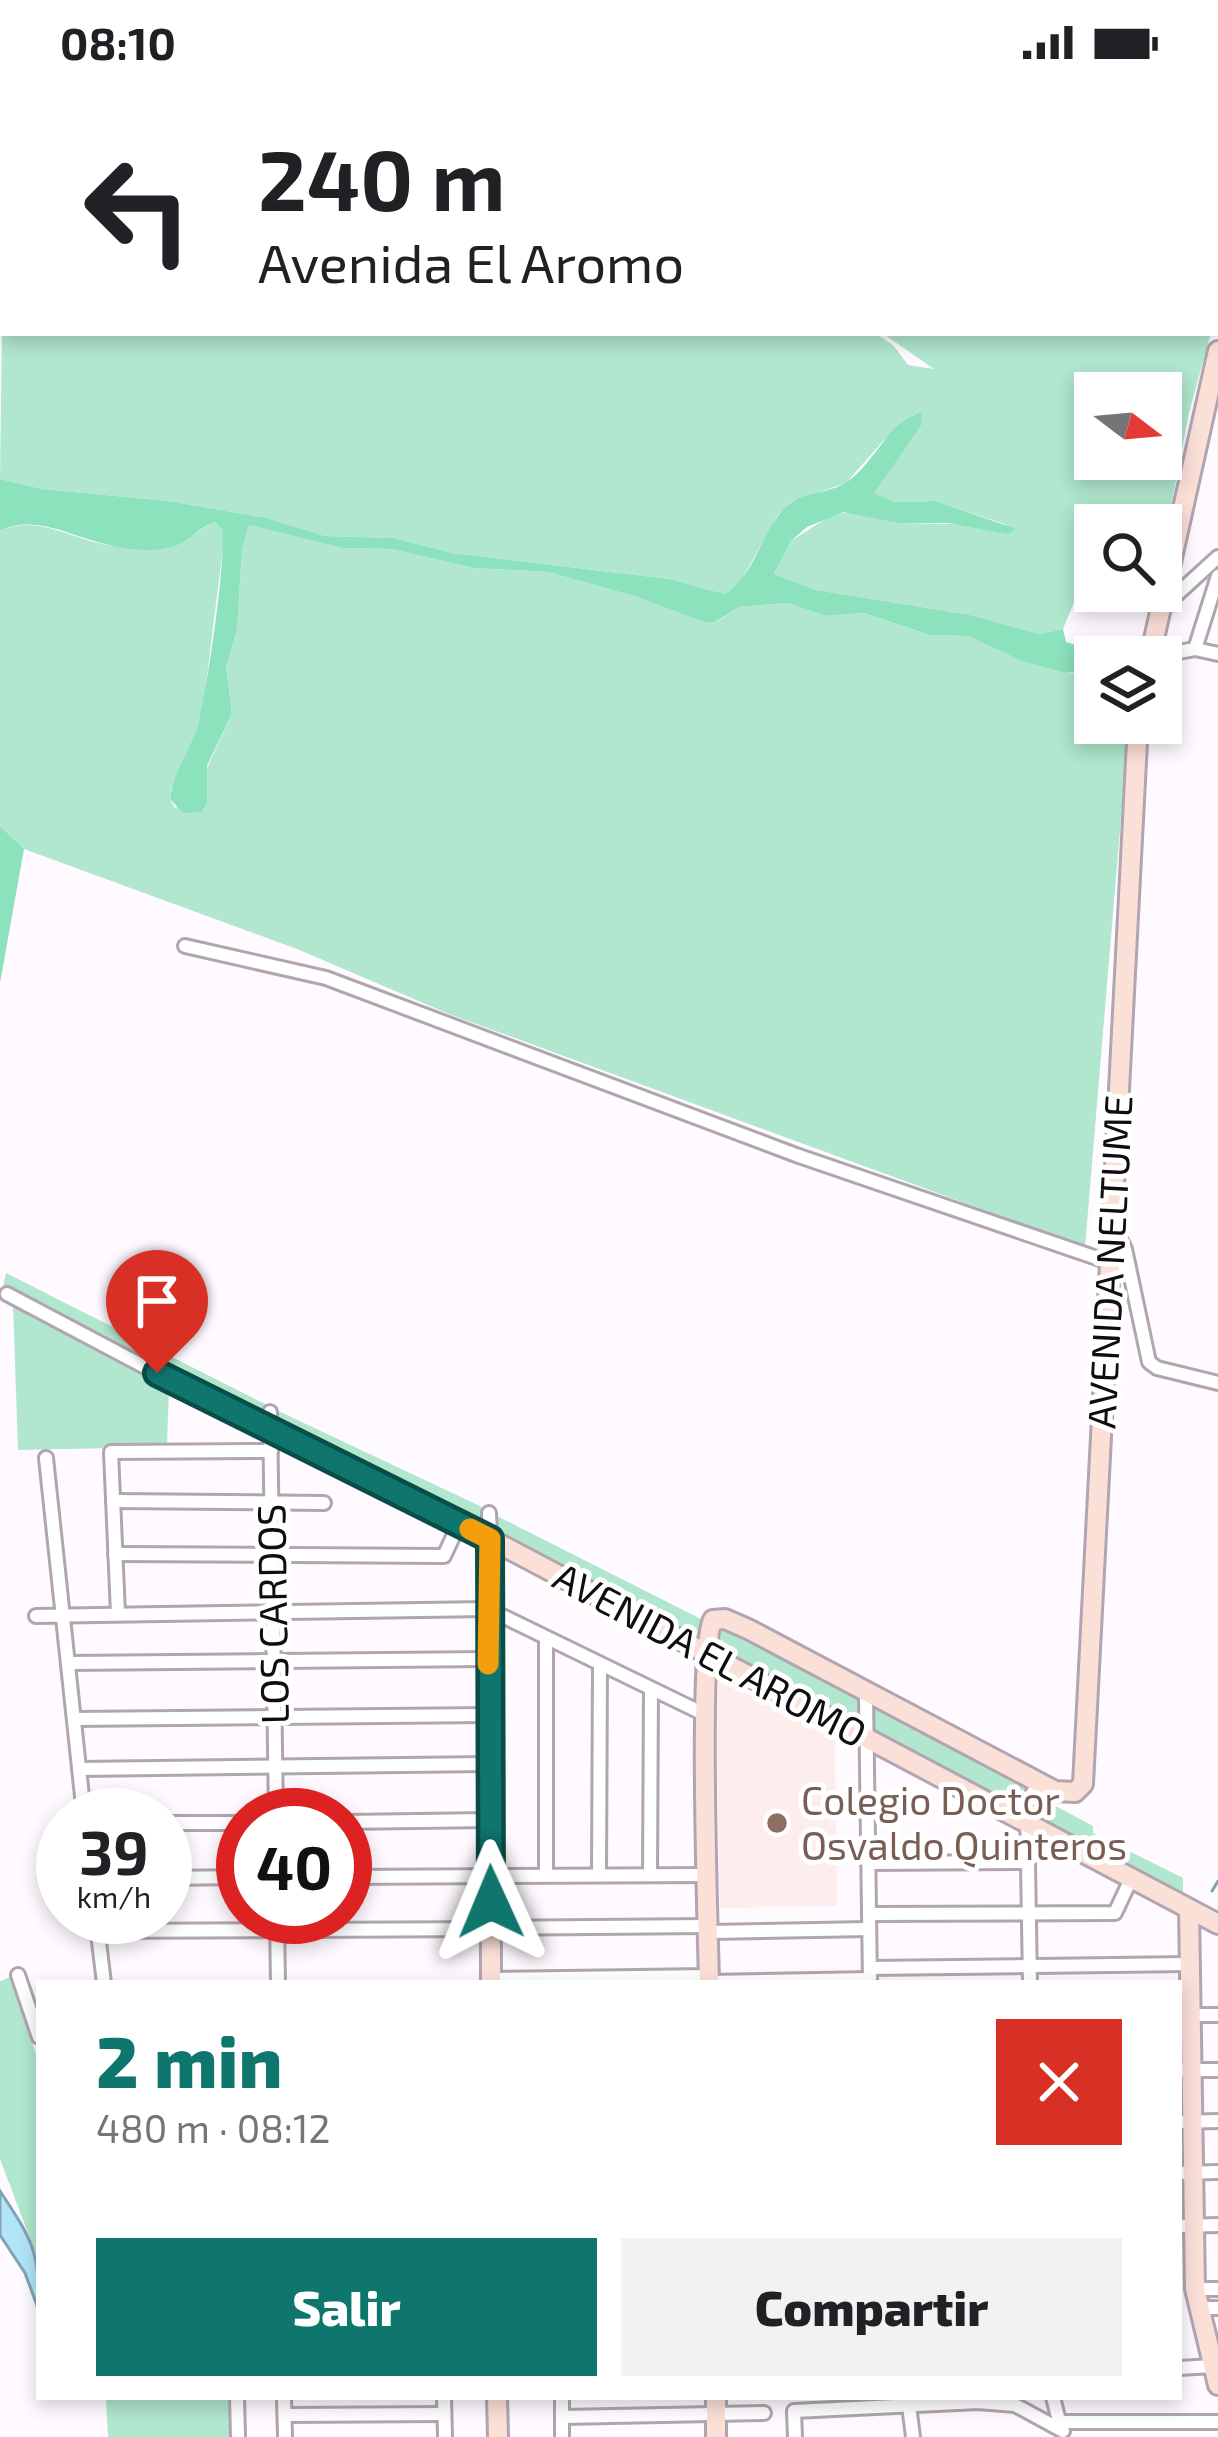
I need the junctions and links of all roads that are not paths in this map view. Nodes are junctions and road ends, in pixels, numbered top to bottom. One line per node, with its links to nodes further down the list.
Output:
1 (1218, 351): 2 (street)
2 (1212, 409): 3 (street)
3 (1182, 532)
4 (1218, 557): 6 (street)
5 (1218, 576): 7 (street)
6 (1182, 590)
7 (1195, 649): 8 (street); 9 (street)
8 (1182, 651)
9 (1218, 654)
10 (1137, 744): 12 (street, AVENIDA NELTUME)
11 (185, 946): 12 (street)
12 (1120, 1267): 14 (street); 51 (street, AVENIDA NELTUME)
13 (7, 1294): 16 (street, AVENIDA EL AROMO)
14 (1218, 1383)
15 (270, 1412): 16 (street, LOS CARDOS)
16 (270, 1432): 17 (street, LOS CARDOS); 23 (street, AVENIDA EL AROMO)
17 (271, 1451): 19 (street, LOS CARDOS); 20 (street)
18 (46, 1458): 30 (street)
19 (271, 1501): 20 (street); 21 (street); 25 (street, LOS CARDOS)
20 (113, 1502): 26 (street)
21 (324, 1503)
22 (488, 1513): 24 (street)
23 (459, 1524): 24 (street, AVENIDA EL AROMO); 25 (street)
24 (490, 1539): 27 (street); 33 (street, AVENIDA EL AROMO)
25 (272, 1552): 26 (street); 28 (street, LOS CARDOS)
26 (115, 1554): 29 (street)
27 (488, 1609): 28 (street); 32 (street); 34 (street)
28 (273, 1613): 29 (street); 35 (street, LOS CARDOS)
29 (118, 1614): 30 (street)
30 (63, 1615): 31 (street); 36 (street)
31 (36, 1616)
32 (546, 1639): 37 (street); 57 (street)
33 (707, 1655): 39 (street, AVENIDA EL AROMO); 41 (street); 44 (street, AVENIDA EL AROMO)
34 (488, 1659): 35 (street); 40 (street)
35 (274, 1661): 36 (street); 42 (street, LOS CARDOS)
36 (68, 1663): 43 (street)
37 (600, 1665): 38 (street); 58 (street)
38 (651, 1689): 41 (street); 59 (street)
39 (866, 1695): 44 (street); 48 (street, AVENIDA EL AROMO)
40 (488, 1715): 42 (street); 45 (street)
41 (706, 1715): 60 (street)
42 (274, 1717): 43 (street); 46 (street, LOS CARDOS)
43 (74, 1719): 47 (street)
44 (866, 1738): 54 (street, AVENIDA EL AROMO); 56 (street)
45 (489, 1764): 46 (street); 52 (street)
46 (275, 1767): 47 (street); 50 (street, LOS CARDOS)
47 (80, 1769): 49 (street)
48 (1038, 1783): 51 (street, AVENIDA EL AROMO); 54 (street)
49 (82, 1788)
50 (275, 1788)
51 (1070, 1794)
52 (490, 1820): 53 (street); 62 (street)
53 (372, 1822)
54 (1028, 1825): 55 (street); 63 (street, AVENIDA EL AROMO)
55 (1028, 1862): 56 (street); 65 (street)
56 (868, 1863): 66 (street)
57 (546, 1875): 58 (street); 62 (street)
58 (598, 1875): 59 (street)
59 (650, 1875): 60 (street)
60 (709, 1875): 70 (street)
61 (372, 1876): 62 (street)
62 (491, 1876): 69 (street)
63 (1131, 1879): 64 (street, AVENIDA EL AROMO); 65 (street)
64 (1189, 1909): 67 (street, AVENIDA EL AROMO); 74 (street)
65 (1029, 1913): 66 (street); 75 (street)
66 (869, 1914): 71 (street)
67 (1218, 1924)
68 (372, 1926): 69 (street)
69 (492, 1929): 70 (street); 80 (street)
70 (709, 1929): 71 (street); 81 (street)
71 (869, 1929): 77 (street)
72 (99, 1944): 78 (street)
73 (277, 1944): 79 (street)
74 (1190, 1964): 75 (street); 84 (street)
75 (1030, 1965): 77 (street); 82 (street)
76 (18, 1976): 83 (street)
77 (870, 1977): 81 (street)
78 (104, 1980)
79 (278, 1980)
80 (491, 1980)
81 (709, 1980)
82 (1030, 1980)
83 (33, 2001)
84 (1185, 2015): 85 (street); 87 (street)
85 (1218, 2015)
86 (1218, 2069): 87 (street)
87 (1185, 2070): 88 (street)
88 (1186, 2121): 89 (street); 90 (street)
89 (1218, 2121)
90 (1186, 2173): 91 (street); 93 (street)
91 (1218, 2173)
92 (1218, 2225): 93 (street)
93 (1187, 2226): 95 (street)
94 (1218, 2289): 95 (street)
95 (1194, 2301): 97 (street)
96 (1182, 2369): 97 (street)
97 (1216, 2376)
98 (237, 2400): 114 (street)
99 (284, 2400): 110 (street)
100 (444, 2400): 109 (street)
101 (497, 2400): 117 (street)
102 (562, 2400): 111 (street)
103 (947, 2400): 106 (street)
104 (974, 2400): 113 (street)
105 (1054, 2400): 113 (street)
106 (910, 2402): 120 (street); 121 (street)
107 (716, 2406): 108 (street); 111 (street); 119 (street)
108 (764, 2413)
109 (444, 2414): 110 (street); 116 (street)
110 (285, 2415): 115 (street)
111 (562, 2417): 118 (street)
112 (1218, 2422): 113 (street)
113 (1062, 2430)
114 (238, 2437)
115 (285, 2437)
116 (445, 2437)
117 (498, 2437)
118 (562, 2437)
119 (716, 2437)
120 (795, 2437)
121 (913, 2437)

